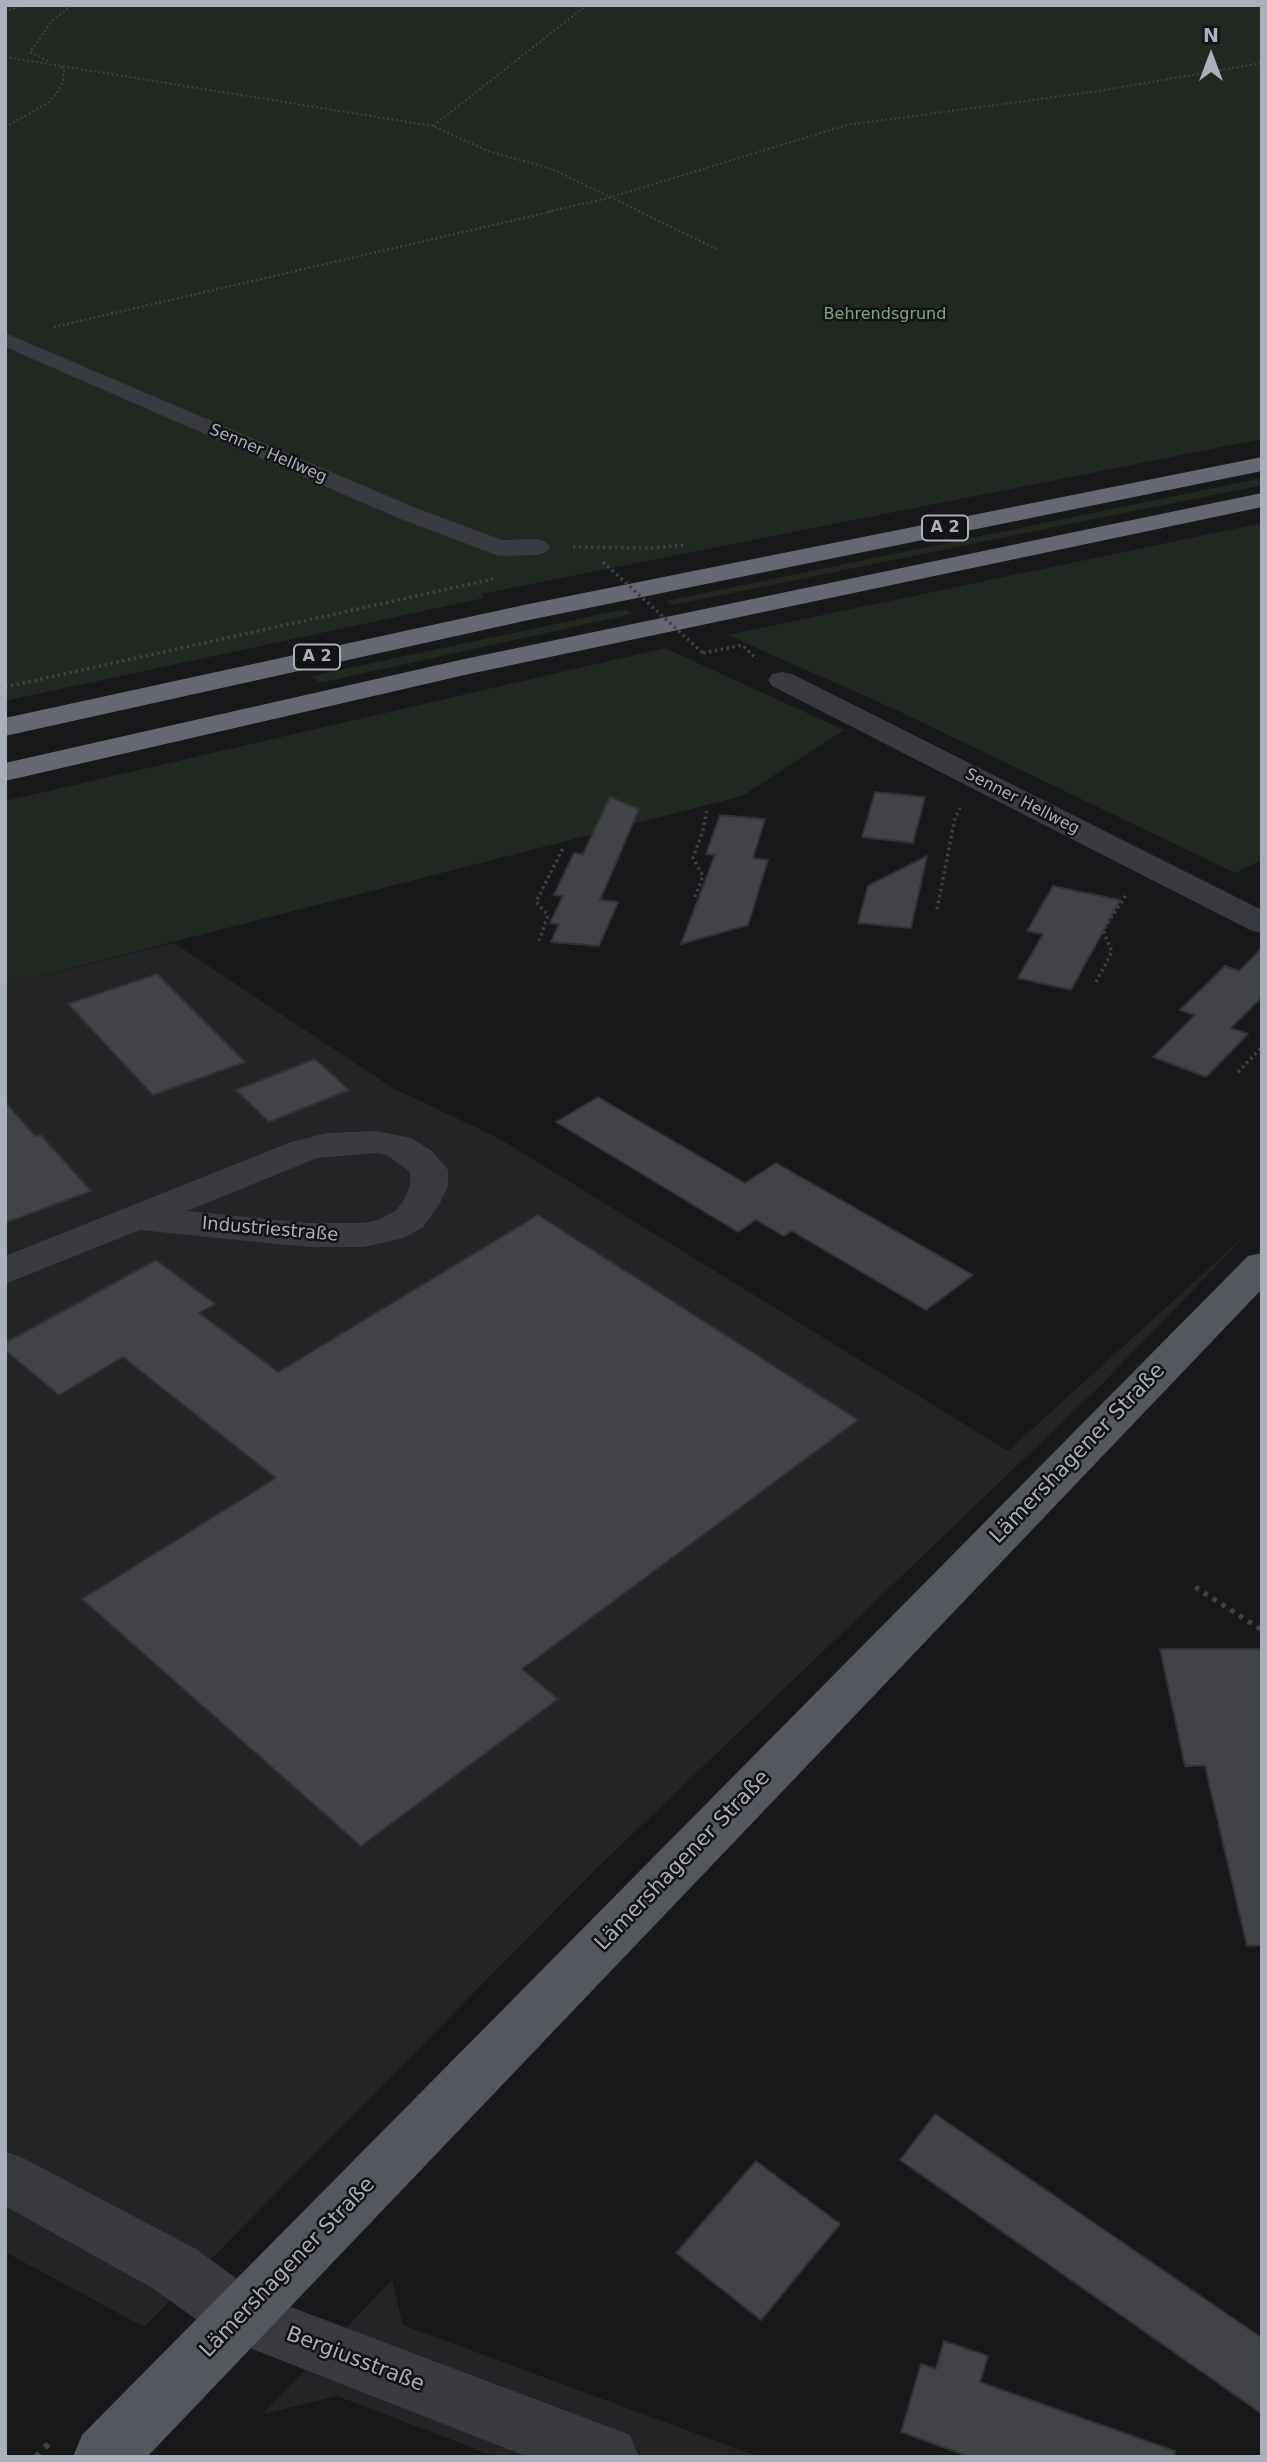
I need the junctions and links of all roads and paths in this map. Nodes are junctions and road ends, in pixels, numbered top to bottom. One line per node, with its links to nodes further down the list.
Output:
1 (22, 5): 5 (path)
2 (72, 5): 8 (path)
3 (580, 5): 4 (path)
4 (586, 6): 9 (path)
5 (5, 12)
6 (5, 57): 8 (path)
7 (1262, 63): 11 (path)
8 (57, 65): 9 (path); 10 (path)
9 (433, 126): 11 (path)
10 (5, 127)
11 (608, 198): 12 (path); 13 (path)
12 (719, 250)
13 (54, 327)
14 (5, 339): 19 (street, Senner Hellweg)
15 (1262, 464): 24 (highway, A 2)
16 (1262, 500): 25 (highway, A 2)
17 (692, 543): 18 (path)
18 (537, 547): 19 (street, Senner Hellweg)
19 (499, 548): 23 (path)
20 (603, 562): 21 (path, bridge)
21 (758, 659)
22 (782, 680): 26 (street, Senner Hellweg)
23 (5, 687)
24 (5, 727)
25 (5, 772)
26 (980, 781): 29 (street, Senner Hellweg); 31 (path)
27 (707, 809): 30 (path)
28 (564, 846): 33 (path)
29 (1161, 873): 32 (street, Senner Hellweg); 34 (path)
30 (695, 897)
31 (937, 909)
32 (1262, 923)
33 (539, 941)
34 (1096, 982)
35 (1262, 1047): 36 (path)
36 (1238, 1072)
37 (135, 1218): 37 (street, Industriestraße); 39 (street, Industriestraße)
38 (1262, 1265): 43 (main road, Lämershagener Straße)
39 (5, 1271)
40 (1195, 1587): 41 (path)
41 (1262, 1630)
42 (5, 2177): 43 (street, Bergiusstraße)
43 (240, 2316): 44 (main road, Lämershagener Straße); 45 (street, Bergiusstraße)
44 (104, 2457)
45 (608, 2457)

